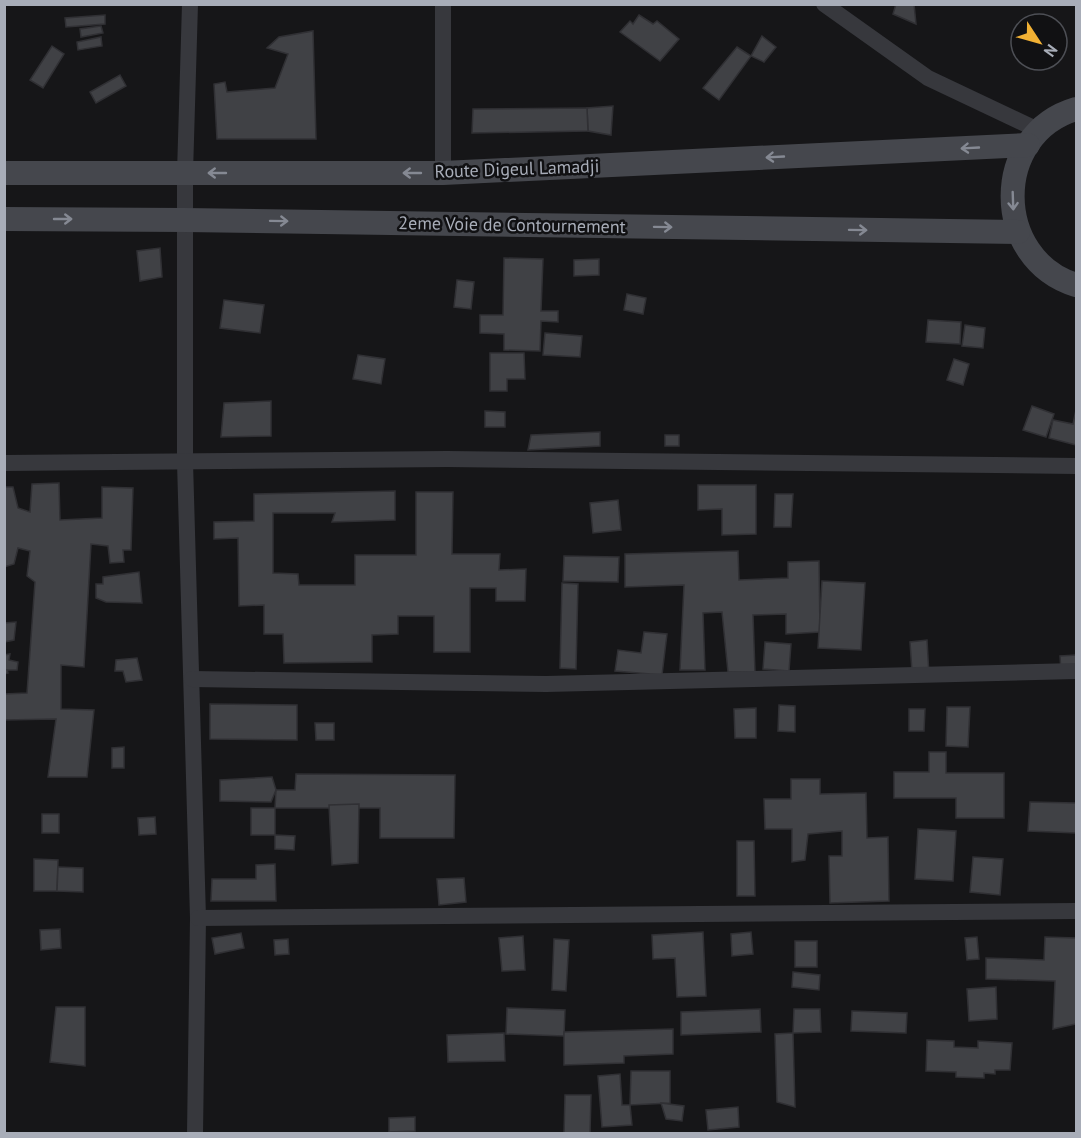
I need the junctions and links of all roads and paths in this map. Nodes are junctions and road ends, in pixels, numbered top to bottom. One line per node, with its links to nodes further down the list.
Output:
1 (190, 4): 7 (street)
2 (443, 4): 8 (street)
3 (824, 4): 5 (street)
4 (1077, 109): 5 (main road)
5 (1034, 138): 8 (main road, Route Digeul Lamadji, one-way to 8); 11 (main road, one-way to 11)
6 (4, 172): 7 (main road, Route Digeul Lamadji)
7 (185, 173): 8 (main road, Route Digeul Lamadji, one-way to 7); 10 (street)
8 (443, 173)
9 (4, 219): 10 (main road, 2eme Voie de Contournement, one-way to 10)
10 (185, 220): 11 (main road, 2eme Voie de Contournement, one-way to 11); 13 (street)
11 (1018, 232): 12 (main road)
12 (1077, 285)
13 (185, 462): 14 (street); 15 (street); 17 (street)
14 (4, 463)
15 (1077, 466)
16 (1077, 671): 17 (street)
17 (192, 679): 19 (street)
18 (1077, 911): 19 (street)
19 (198, 918): 20 (street)
20 (195, 1134)

